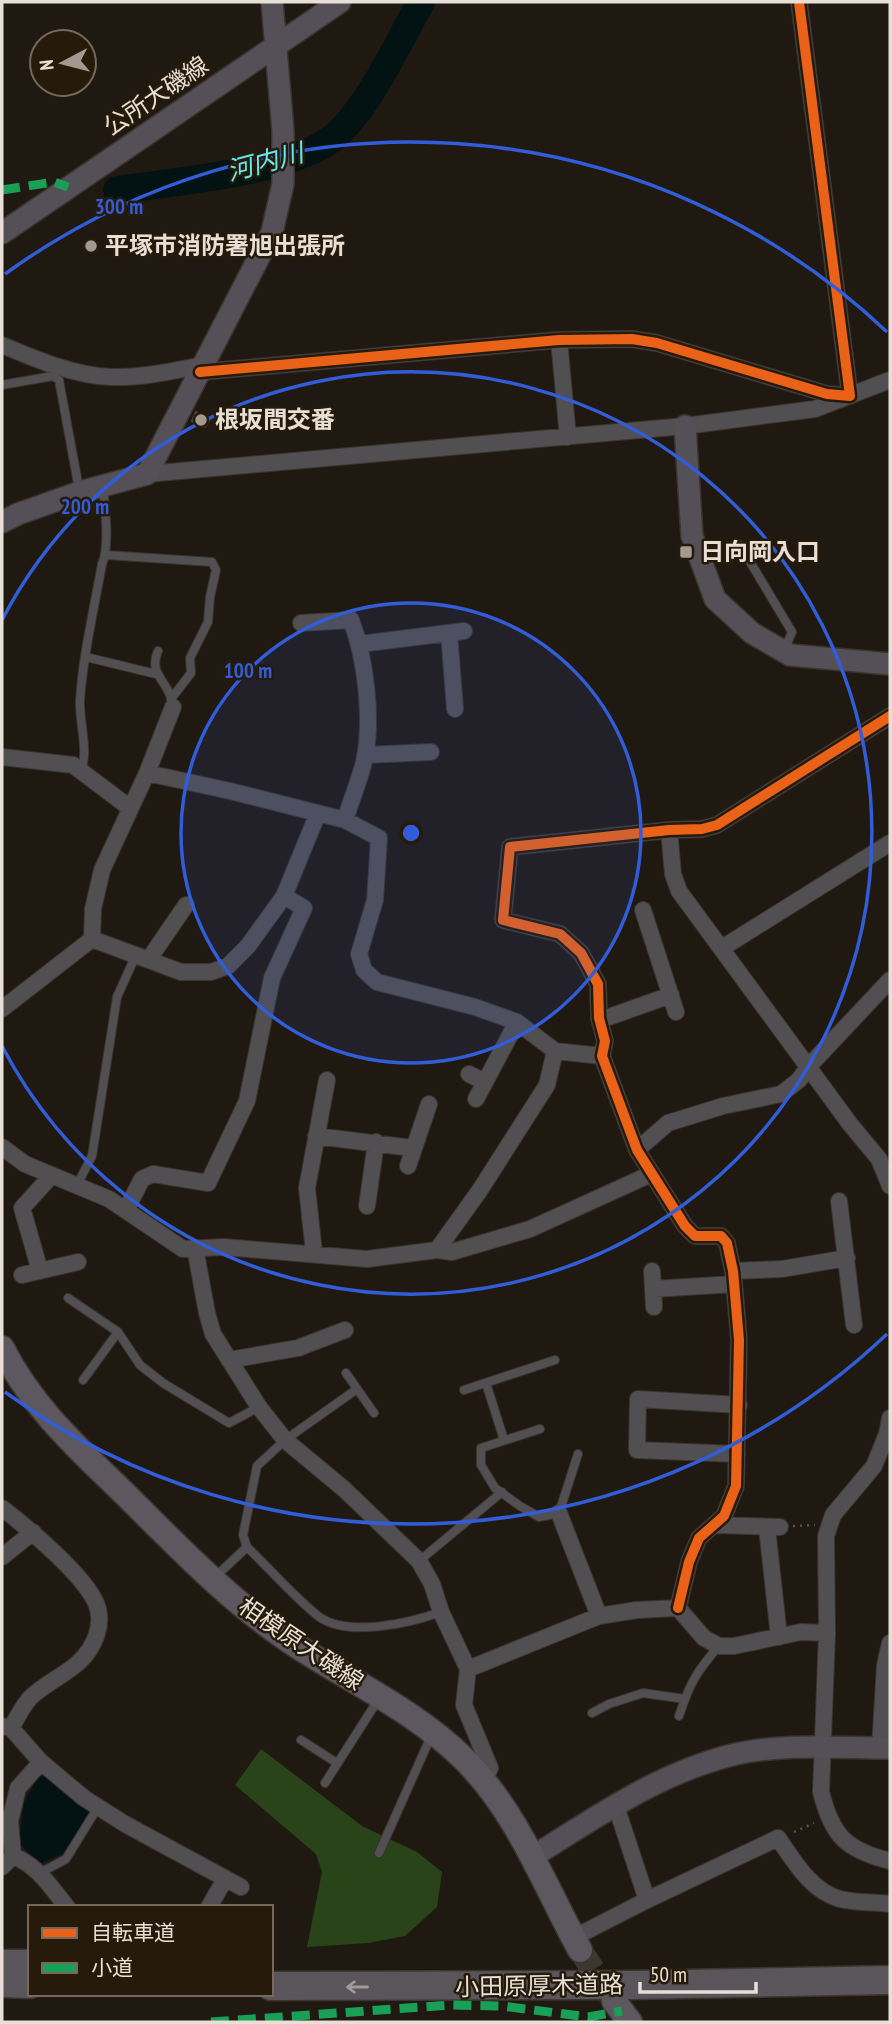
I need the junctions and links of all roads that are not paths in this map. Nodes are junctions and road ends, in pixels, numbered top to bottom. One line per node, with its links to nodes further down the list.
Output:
1 (272, 2): 4 (street)
2 (340, 2): 4 (street, 公所大磯線)
3 (799, 2): 11 (street)
4 (274, 47): 5 (street, 公所大磯線); 8 (street)
5 (2, 233)
6 (559, 340): 8 (street); 11 (street); 13 (street)
7 (2, 345): 8 (street)
8 (201, 369): 14 (street)
9 (890, 380): 11 (street)
10 (2, 385): 16 (lane)
11 (850, 396): 12 (street)
12 (685, 426): 13 (street); 23 (street)
13 (568, 436): 14 (street)
14 (147, 474): 15 (street)
15 (102, 486): 16 (street); 19 (lane)
16 (80, 492): 17 (street)
17 (3, 521)
18 (740, 545): 23 (lane)
19 (106, 555): 24 (lane); 27 (lane)
20 (301, 623): 21 (street)
21 (360, 644): 28 (street); 31 (street)
22 (158, 651): 26 (lane)
23 (783, 651): 25 (street)
24 (86, 657): 26 (lane); 33 (lane)
25 (890, 664)
26 (156, 674): 27 (lane)
27 (172, 703): 34 (street)
28 (455, 709)
29 (890, 716): 38 (street)
30 (431, 752): 31 (street)
31 (365, 755): 37 (street)
32 (2, 757): 33 (street)
33 (81, 771): 35 (street)
34 (147, 773): 35 (street); 36 (street)
35 (130, 808): 43 (street)
36 (318, 813): 37 (street); 40 (street)
37 (345, 820): 51 (street)
38 (668, 830): 44 (street); 50 (street)
39 (890, 843): 44 (street)
40 (284, 896): 45 (street); 72 (street)
41 (186, 905): 45 (street)
42 (643, 911): 47 (street)
43 (92, 939): 45 (street); 48 (street)
44 (722, 948): 54 (street)
45 (142, 958): 68 (lane)
46 (890, 980): 54 (street)
47 (671, 995): 49 (street); 50 (street)
48 (2, 1009)
49 (676, 1012)
50 (599, 1018): 53 (street)
51 (517, 1022): 52 (street); 57 (street)
52 (555, 1051): 53 (street); 74 (street)
53 (602, 1056): 64 (street)
54 (809, 1066): 64 (street); 69 (street)
55 (469, 1074): 57 (street)
56 (327, 1080): 60 (street)
57 (485, 1082): 58 (street)
58 (476, 1099)
59 (429, 1104): 63 (street)
60 (316, 1136): 61 (street); 75 (street)
61 (376, 1142): 63 (street); 71 (street)
62 (2, 1147): 67 (street)
63 (412, 1148): 65 (street)
64 (637, 1150): 66 (street)
65 (408, 1166)
66 (651, 1174): 74 (street); 81 (street)
67 (52, 1175): 68 (street); 78 (street)
68 (77, 1185): 72 (street)
69 (890, 1186)
70 (839, 1200): 76 (street)
71 (367, 1206)
72 (126, 1210): 73 (street)
73 (195, 1248): 75 (street); 89 (street)
74 (437, 1251): 75 (street)
75 (314, 1253)
76 (847, 1258): 81 (street); 85 (street)
77 (78, 1262): 78 (street)
78 (40, 1271): 80 (street)
79 (652, 1271): 82 (street)
80 (22, 1275)
81 (734, 1277): 82 (street); 96 (street)
82 (653, 1289): 84 (street)
83 (68, 1298): 87 (lane)
84 (654, 1307)
85 (854, 1325)
86 (345, 1330): 89 (street)
87 (118, 1332): 92 (lane); 97 (lane)
88 (2, 1348): 113 (main road, 相模原大磯線)
89 (229, 1360): 97 (street)
90 (555, 1360): 93 (lane)
91 (346, 1373): 94 (lane)
92 (83, 1380)
93 (486, 1383): 95 (lane); 102 (lane)
94 (357, 1388): 98 (lane); 101 (lane)
95 (464, 1390)
96 (738, 1405): 104 (street); 104 (street)
97 (259, 1407): 101 (street)
98 (374, 1413)
99 (890, 1418): 117 (street)
100 (540, 1429): 102 (lane)
101 (285, 1440): 110 (lane); 112 (street)
102 (504, 1440): 105 (lane)
103 (578, 1454): 107 (lane)
104 (737, 1454): 108 (street)
105 (502, 1492): 107 (lane); 112 (lane)
106 (2, 1508): 109 (street)
107 (559, 1513): 116 (street)
108 (716, 1525): 114 (street); 118 (street)
109 (33, 1532): 111 (street); 126 (street)
110 (247, 1547): 113 (lane); 115 (lane)
111 (2, 1557)
112 (419, 1561): 115 (street)
113 (212, 1580): 122 (main road, 相模原大磯線)
114 (678, 1608): 116 (street); 120 (street)
115 (441, 1612): 121 (street)
116 (598, 1616): 121 (street)
117 (827, 1633): 118 (street); 129 (street)
118 (779, 1637): 120 (street)
119 (890, 1643): 130 (street)
120 (719, 1646): 123 (lane)
121 (468, 1669): 133 (street)
122 (380, 1696): 127 (main road, 相模原大磯線); 132 (lane)
123 (685, 1699): 124 (lane); 125 (lane)
124 (592, 1713)
125 (679, 1716)
126 (6, 1727): 131 (street)
127 (433, 1731): 133 (main road, 相模原大磯線); 137 (lane)
128 (302, 1740): 132 (lane)
129 (822, 1747): 130 (street); 135 (street); 140 (street)
130 (885, 1748)
131 (41, 1762): 136 (street); 139 (street)
132 (337, 1763): 134 (lane)
133 (484, 1781): 138 (main road, 相模原大磯線)
134 (325, 1783)
135 (616, 1806): 138 (street); 144 (street)
136 (98, 1807): 141 (lane); 142 (street)
137 (379, 1853)
138 (532, 1857): 148 (main road, 相模原大磯線)
139 (7, 1861): 141 (street)
140 (890, 1861)
141 (40, 1874): 146 (street)
142 (225, 1879): 143 (street); 147 (street)
143 (241, 1887)
144 (646, 1900): 145 (street); 148 (street)
145 (890, 1904)
146 (64, 1905)
147 (210, 1905)
148 (577, 1944)
149 (890, 1962): 152 (highway, 小田原厚木道路)
150 (2, 1964): 151 (highway)
151 (28, 1964)
152 (273, 1967)
153 (890, 1980): 156 (highway, 小田原厚木道路, one-way to 156)
154 (2, 1983): 155 (highway)
155 (28, 1984)
156 (273, 1986)
157 (614, 2001): 158 (main road)
158 (630, 2022)

